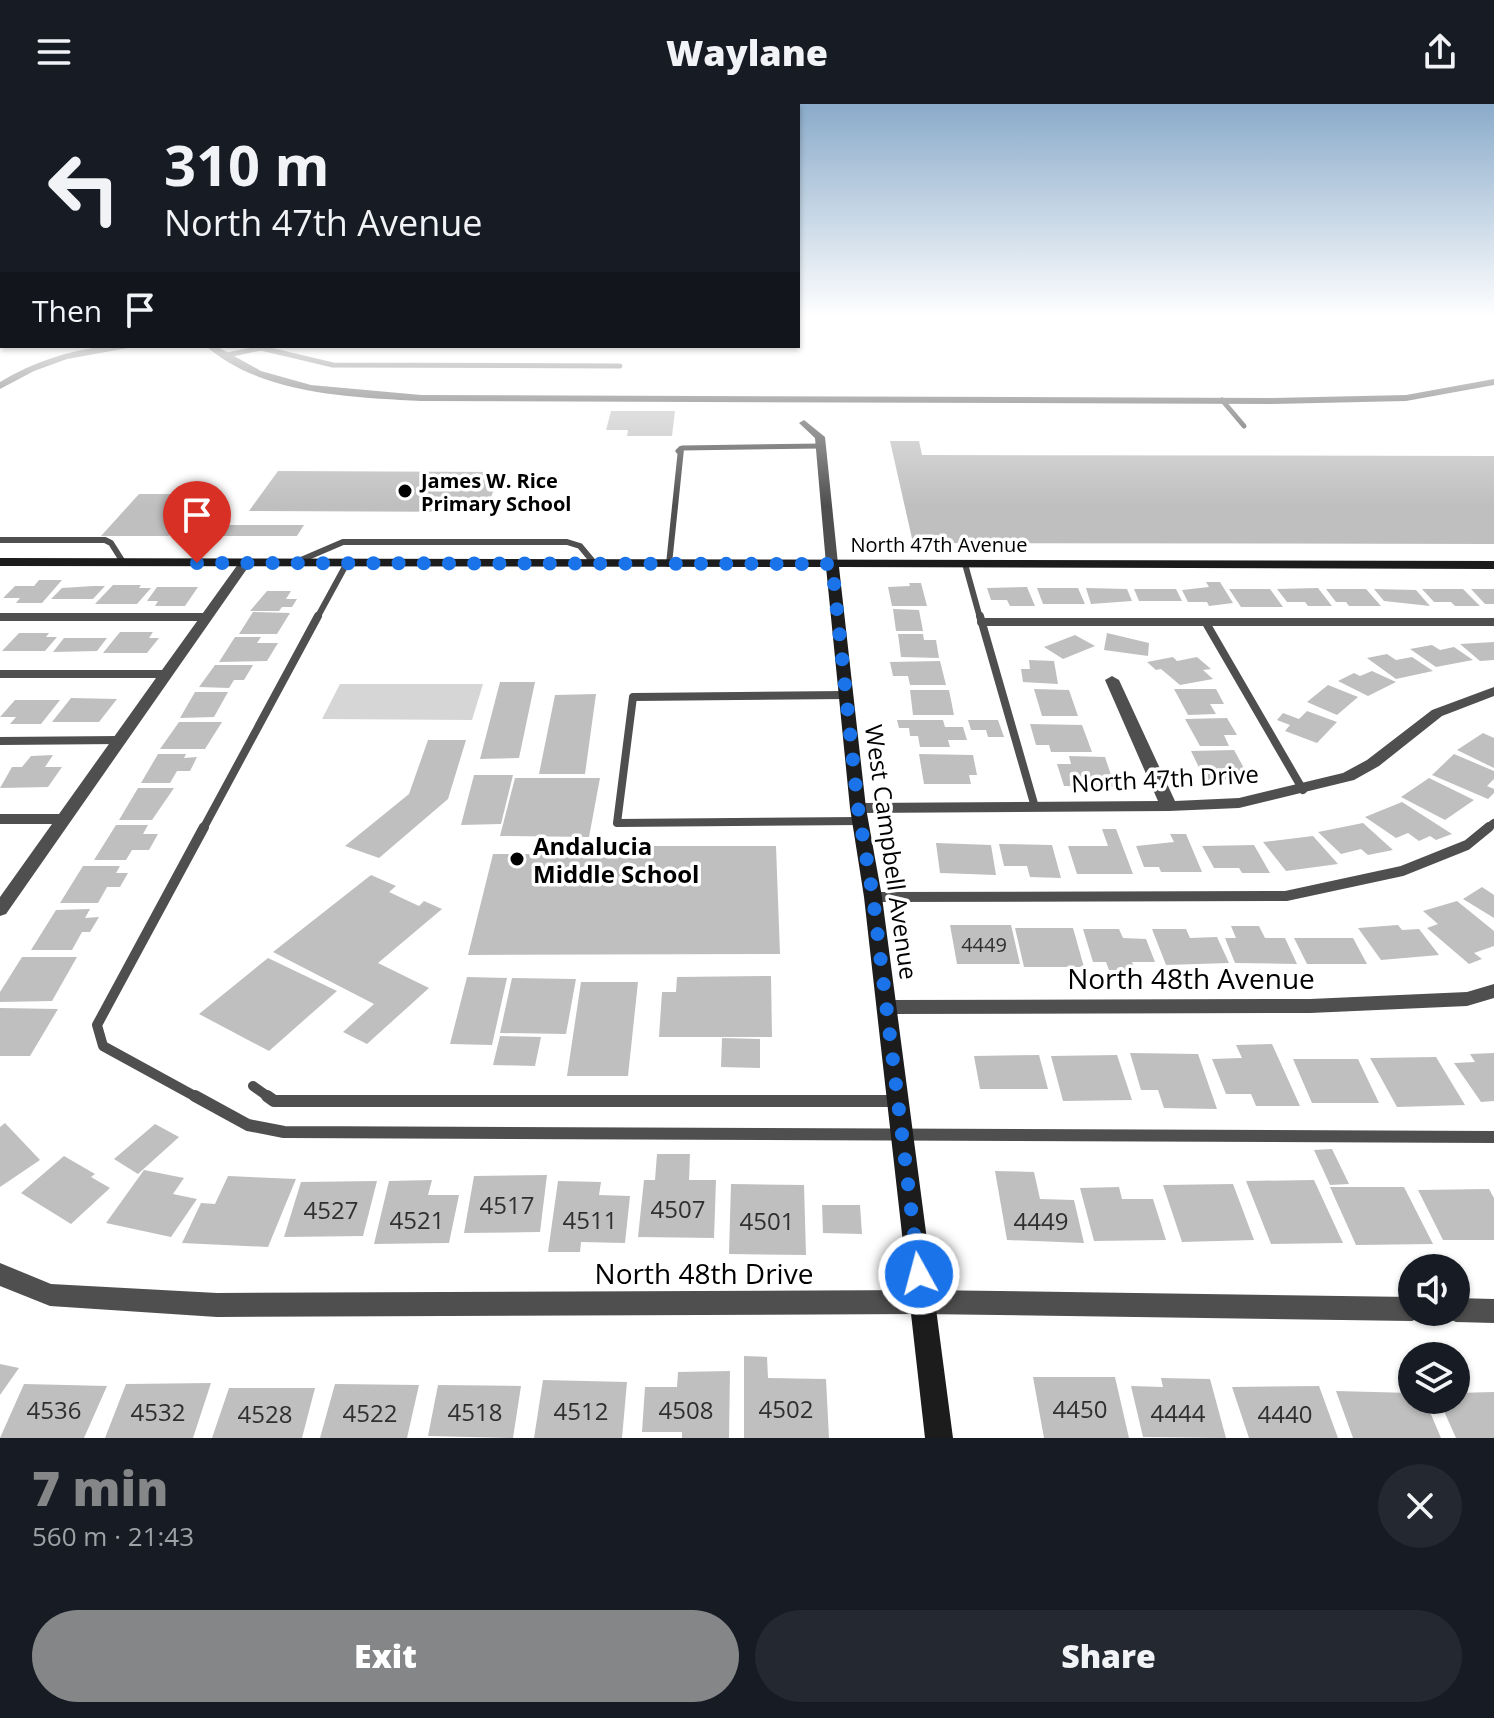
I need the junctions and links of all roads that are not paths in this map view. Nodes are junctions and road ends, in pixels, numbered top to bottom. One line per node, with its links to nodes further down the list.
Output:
1 (286, 381): 3 (street)
2 (1494, 382): 3 (street)
3 (1222, 400): 5 (lane)
4 (804, 423): 6 (street)
5 (1244, 426)
6 (821, 446): 14 (lane); 15 (street, West Campbell Avenue)
7 (0, 540): 9 (lane)
8 (0, 562): 9 (street, North 47th Avenue)
9 (123, 562): 10 (street, North 47th Avenue)
10 (245, 563): 11 (street, North 47th Avenue); 19 (street)
11 (294, 563): 12 (street, North 47th Avenue); 13 (lane)
12 (347, 563): 13 (street, North 47th Avenue); 43 (lane)
13 (595, 564): 14 (street, North 47th Avenue)
14 (669, 564): 15 (street, North 47th Avenue)
15 (832, 564): 16 (street, North 47th Avenue); 27 (street, West Campbell Avenue)
16 (965, 564): 17 (street, North 47th Avenue); 20 (lane)
17 (1494, 565)
18 (0, 617): 19 (lane)
19 (207, 617): 24 (street)
20 (981, 622): 22 (lane); 32 (lane)
21 (1494, 622): 22 (lane)
22 (1206, 623): 30 (lane)
23 (0, 674): 24 (street)
24 (167, 674): 28 (street)
25 (1112, 680): 31 (street)
26 (1494, 691): 30 (street, North 47th Drive)
27 (846, 695): 33 (street, West Campbell Avenue); 33 (lane)
28 (120, 740): 29 (lane); 35 (street)
29 (0, 741)
30 (1303, 790): 31 (street, North 47th Drive)
31 (1169, 806): 32 (street, North 47th Drive)
32 (1035, 807): 33 (street, North 47th Drive)
33 (859, 815): 37 (street, West Campbell Avenue)
34 (0, 819): 35 (street)
35 (64, 819): 38 (street)
36 (1494, 823): 37 (lane)
37 (873, 897): 40 (street, West Campbell Avenue)
38 (0, 910)
39 (1494, 991): 40 (street, North 48th Avenue)
40 (887, 1007): 42 (street, West Campbell Avenue)
41 (253, 1086): 42 (lane)
42 (898, 1101): 43 (street, West Campbell Avenue)
43 (902, 1136): 44 (lane); 46 (street, West Campbell Avenue)
44 (1494, 1137)
45 (0, 1274): 46 (street, North 48th Drive)
46 (922, 1302): 47 (street, North 48th Drive); 50 (street, West Campbell Avenue)
47 (1398, 1309)
48 (1470, 1310): 49 (street)
49 (1494, 1311)
50 (939, 1438)

